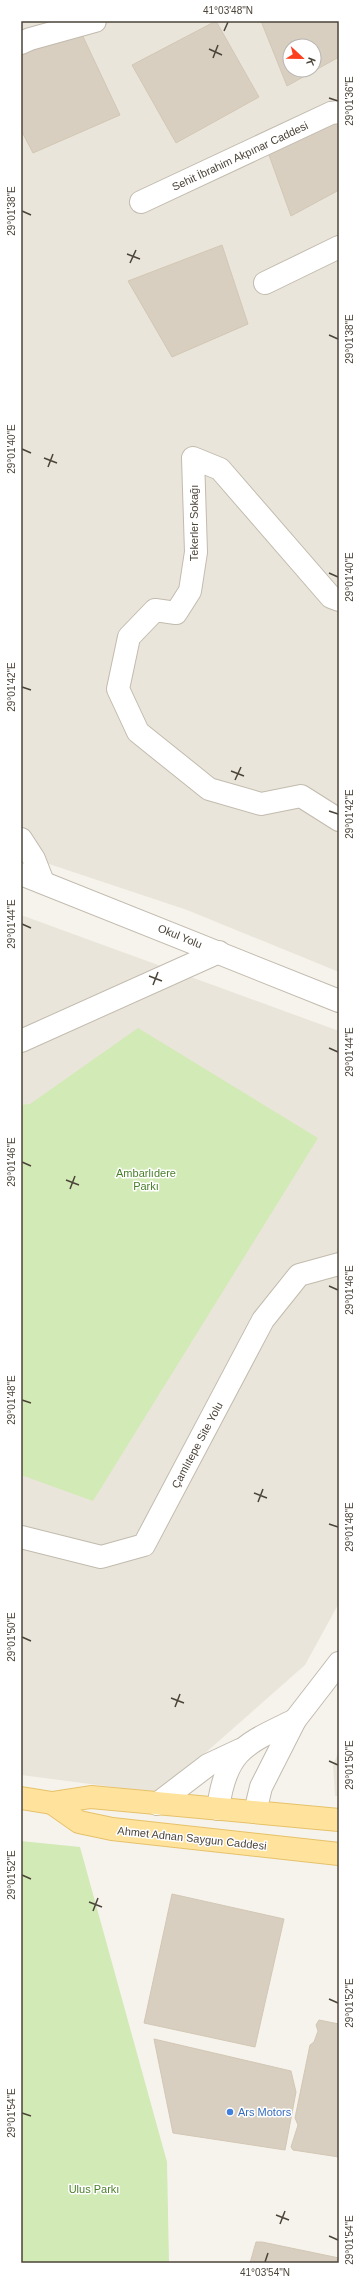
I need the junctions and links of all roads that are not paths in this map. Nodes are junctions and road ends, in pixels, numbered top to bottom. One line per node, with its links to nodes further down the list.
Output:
1 (95, 21): 2 (street)
2 (21, 43)
3 (339, 112): 4 (street, Sehit İbrahim Akpınar Caddesi)
4 (141, 202)
5 (339, 247): 6 (street)
6 (265, 283)
7 (339, 600): 8 (street, Tekerler Sokağı)
8 (339, 820)
9 (21, 839): 11 (street)
10 (21, 874): 11 (street, Okul Yolu)
11 (43, 882): 12 (street, Okul Yolu)
12 (219, 952): 13 (street, Okul Yolu); 14 (street)
13 (339, 1001)
14 (21, 1041)
15 (339, 1264): 16 (street, Çamlıtepe Site Yolu)
16 (21, 1537)
17 (339, 1663): 18 (street)
18 (295, 1720): 19 (street); 24 (street)
19 (240, 1750): 22 (street); 23 (street)
20 (21, 1798): 21 (main road, Ahmet Adnan Saygun Caddesi)
21 (52, 1803): 22 (main road, Ahmet Adnan Saygun Caddesi); 26 (main road, Ahmet Adnan Saygun Caddesi)
22 (157, 1804): 23 (main road, Ahmet Adnan Saygun Caddesi)
23 (218, 1809): 24 (main road, Ahmet Adnan Saygun Caddesi); 26 (main road)
24 (255, 1812): 25 (main road, Ahmet Adnan Saygun Caddesi); 27 (main road)
25 (339, 1820)
26 (217, 1840): 27 (main road, Ahmet Adnan Saygun Caddesi)
27 (253, 1844): 28 (main road, Ahmet Adnan Saygun Caddesi)
28 (339, 1854)

